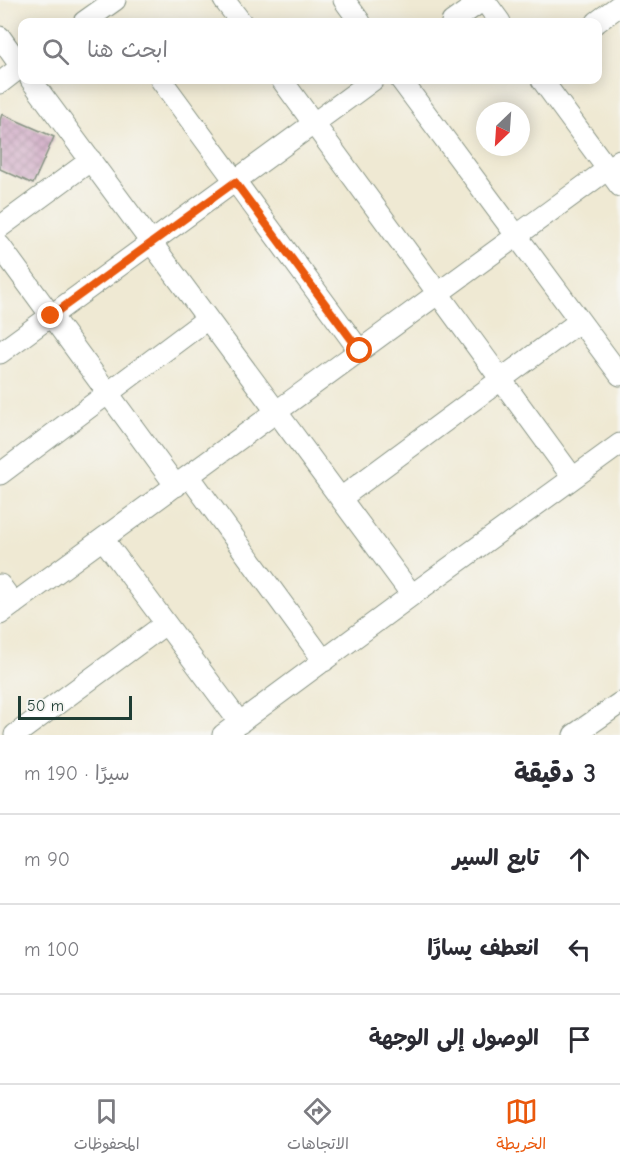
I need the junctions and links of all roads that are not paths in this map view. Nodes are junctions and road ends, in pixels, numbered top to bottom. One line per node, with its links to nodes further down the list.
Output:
1 (224, 0): 7 (street)
2 (344, 0): 8 (street)
3 (483, 0): 9 (street); 10 (street)
4 (620, 5): 11 (street)
5 (112, 7): 6 (street)
6 (91, 18)
7 (238, 18)
8 (357, 18)
9 (458, 18)
10 (497, 18)
11 (602, 18)
12 (0, 37): 13 (street)
13 (18, 62)
14 (18, 70): 15 (street)
15 (0, 83)
16 (34, 84): 23 (street)
17 (164, 84): 25 (street)
18 (285, 84): 22 (street)
19 (368, 84): 22 (street)
20 (404, 84): 27 (street)
21 (545, 84): 24 (street)
22 (314, 123): 25 (street); 30 (street)
23 (91, 160): 26 (street); 28 (street)
24 (616, 172): 27 (street)
25 (235, 182): 28 (street); 34 (street)
26 (0, 227)
27 (518, 235): 30 (street); 33 (street)
28 (151, 243): 31 (street); 32 (street)
29 (0, 246): 31 (street)
30 (439, 293): 34 (street); 37 (street)
31 (51, 316): 35 (street); 38 (street)
32 (207, 319): 38 (street); 39 (street)
33 (580, 321): 36 (street); 37 (street)
34 (360, 351): 39 (street)
35 (0, 353)
36 (620, 375)
37 (502, 379): 42 (street); 44 (street)
38 (108, 393): 41 (street); 43 (street)
39 (276, 412): 43 (street); 44 (street)
40 (620, 444): 42 (street)
41 (0, 474)
42 (573, 478): 47 (street)
43 (183, 481): 45 (street); 50 (street)
44 (341, 498): 47 (street)
45 (103, 539): 48 (street); 49 (street)
46 (0, 585): 48 (street)
47 (412, 595): 50 (street)
48 (7, 609)
49 (165, 624): 52 (street); 53 (street)
50 (324, 661): 52 (street)
51 (620, 703): 54 (street)
52 (232, 729)
53 (15, 735)
54 (574, 735)

